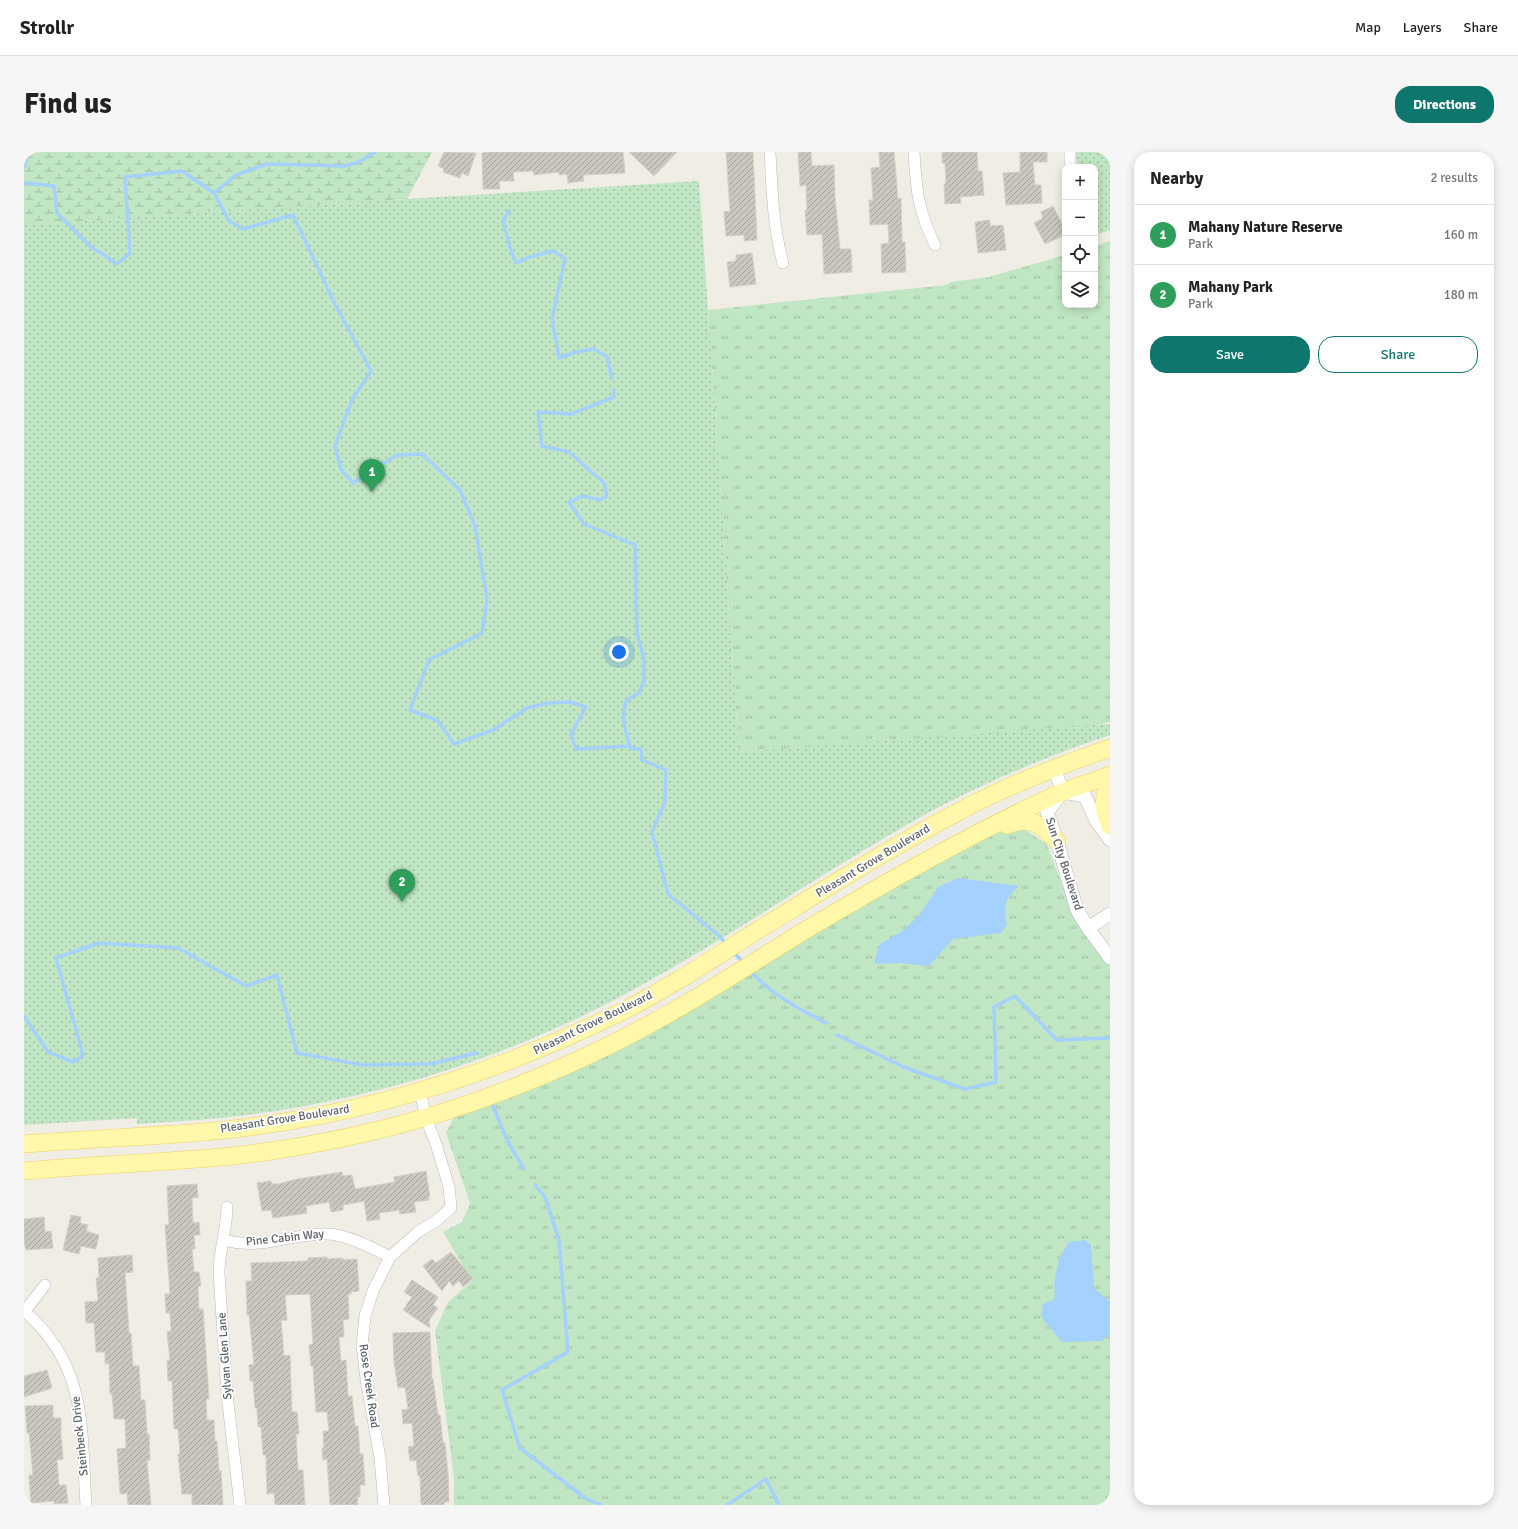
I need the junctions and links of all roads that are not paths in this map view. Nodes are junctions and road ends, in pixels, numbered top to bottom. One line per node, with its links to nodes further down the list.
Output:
1 (770, 152): 6 (street)
2 (914, 152): 5 (street)
3 (1070, 152): 4 (street)
4 (1070, 164)
5 (936, 245)
6 (783, 263)
7 (1110, 748): 8 (main road, Pleasant Grove Boulevard)
8 (1054, 768): 11 (street); 19 (main road, Pleasant Grove Boulevard)
9 (1110, 775): 11 (main road, Pleasant Grove Boulevard)
10 (1110, 782): 12 (main road)
11 (1063, 792): 13 (main road, Pleasant Grove Boulevard); 14 (street); 15 (street, Sun City Boulevard)
12 (1110, 826)
13 (971, 837): 15 (main road); 20 (main road, Pleasant Grove Boulevard)
14 (1110, 840)
15 (1057, 841): 17 (street, Sun City Boulevard)
16 (1110, 914): 17 (street)
17 (1088, 928): 18 (street, Sun City Boulevard)
18 (1110, 958)
19 (420, 1091): 20 (street, Rose Creek Road); 21 (main road, Pleasant Grove Boulevard)
20 (426, 1118): 22 (main road, Pleasant Grove Boulevard); 25 (street, Rose Creek Road)
21 (24, 1144)
22 (24, 1171)
23 (227, 1207): 24 (street, Sylvan Glen Lane)
24 (223, 1240): 25 (street, Pine Cabin Way); 29 (street, Sylvan Glen Lane)
25 (390, 1257): 30 (street, Rose Creek Road)
26 (45, 1285): 27 (street)
27 (24, 1311): 28 (street, Steinbeck Drive)
28 (86, 1505)
29 (240, 1505)
30 (384, 1505)

